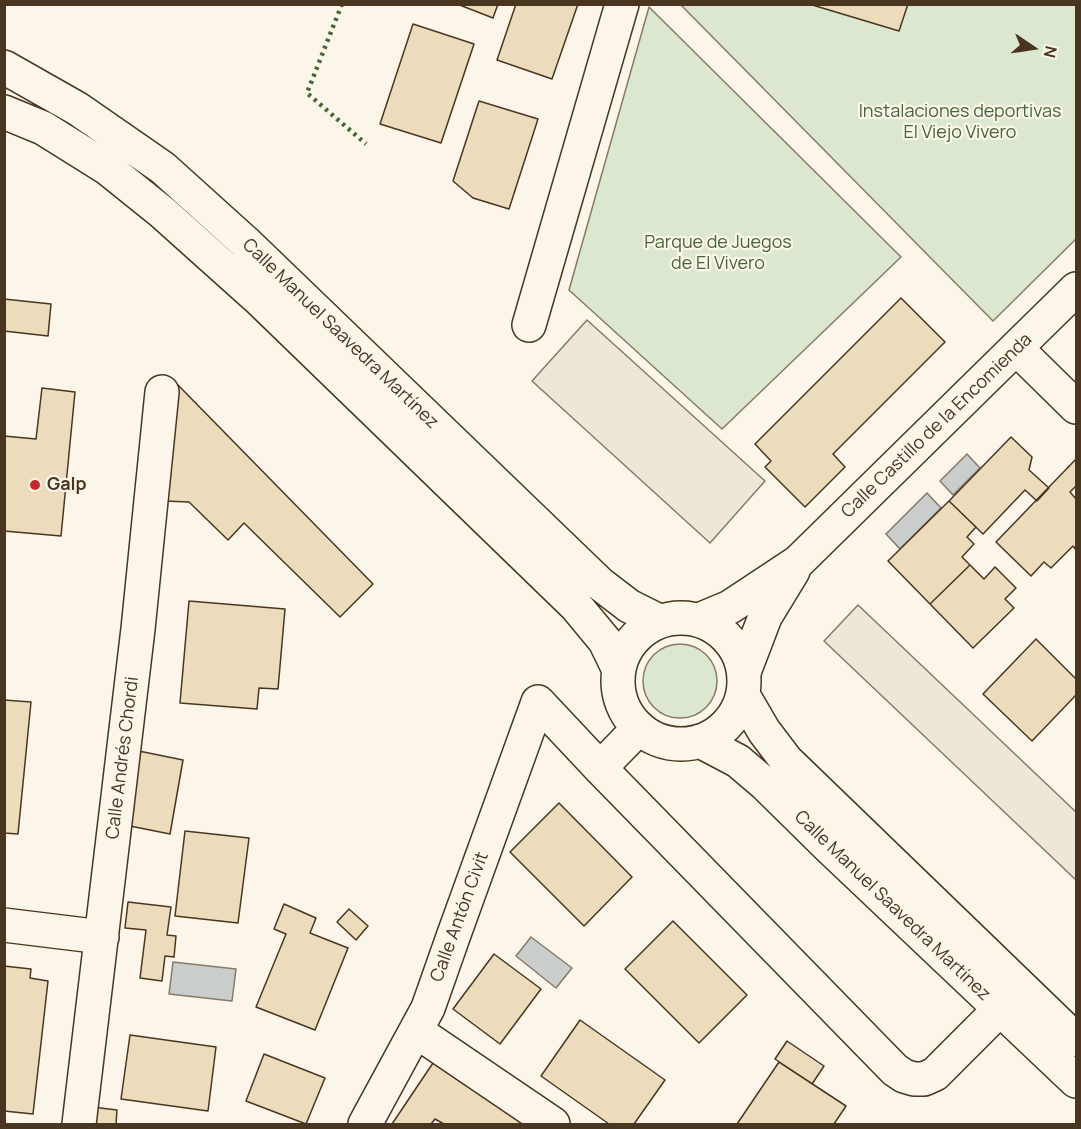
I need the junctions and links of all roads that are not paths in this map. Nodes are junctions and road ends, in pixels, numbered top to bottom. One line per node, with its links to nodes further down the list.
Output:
1 (622, 4): 5 (street)
2 (4, 67): 11 (street, Calle Manuel Saavedra Martínez)
3 (4, 112): 12 (street, Calle Manuel Saavedra Martínez)
4 (1077, 289): 6 (street, Calle Castillo de la Encomienda)
5 (529, 326)
6 (1016, 348): 8 (street); 9 (street, Calle Castillo de la Encomienda)
7 (162, 392): 18 (street, Calle Andrés Chordi)
8 (1077, 407)
9 (798, 562): 10 (street, Calle Castillo de la Encomienda); 13 (street, Calle Castillo de la Encomienda)
10 (699, 620): 11 (street); 13 (street)
11 (659, 621): 12 (street)
12 (619, 670): 14 (street)
13 (743, 683): 15 (street); 21 (street, Calle Manuel Saavedra Martínez)
14 (639, 728): 15 (street); 16 (street)
15 (700, 741): 19 (street, Calle Manuel Saavedra Martínez)
16 (600, 768): 19 (street); 20 (street, Calle Antón Civit)
17 (4, 925): 18 (street)
18 (102, 937): 23 (street, Calle Andrés Chordi)
19 (1000, 1008): 22 (street, Calle Manuel Saavedra Martínez)
20 (416, 1031): 24 (street, Calle Antón Civit); 25 (street)
21 (1077, 1040)
22 (1077, 1081)
23 (79, 1125)
24 (365, 1125)
25 (553, 1125)

